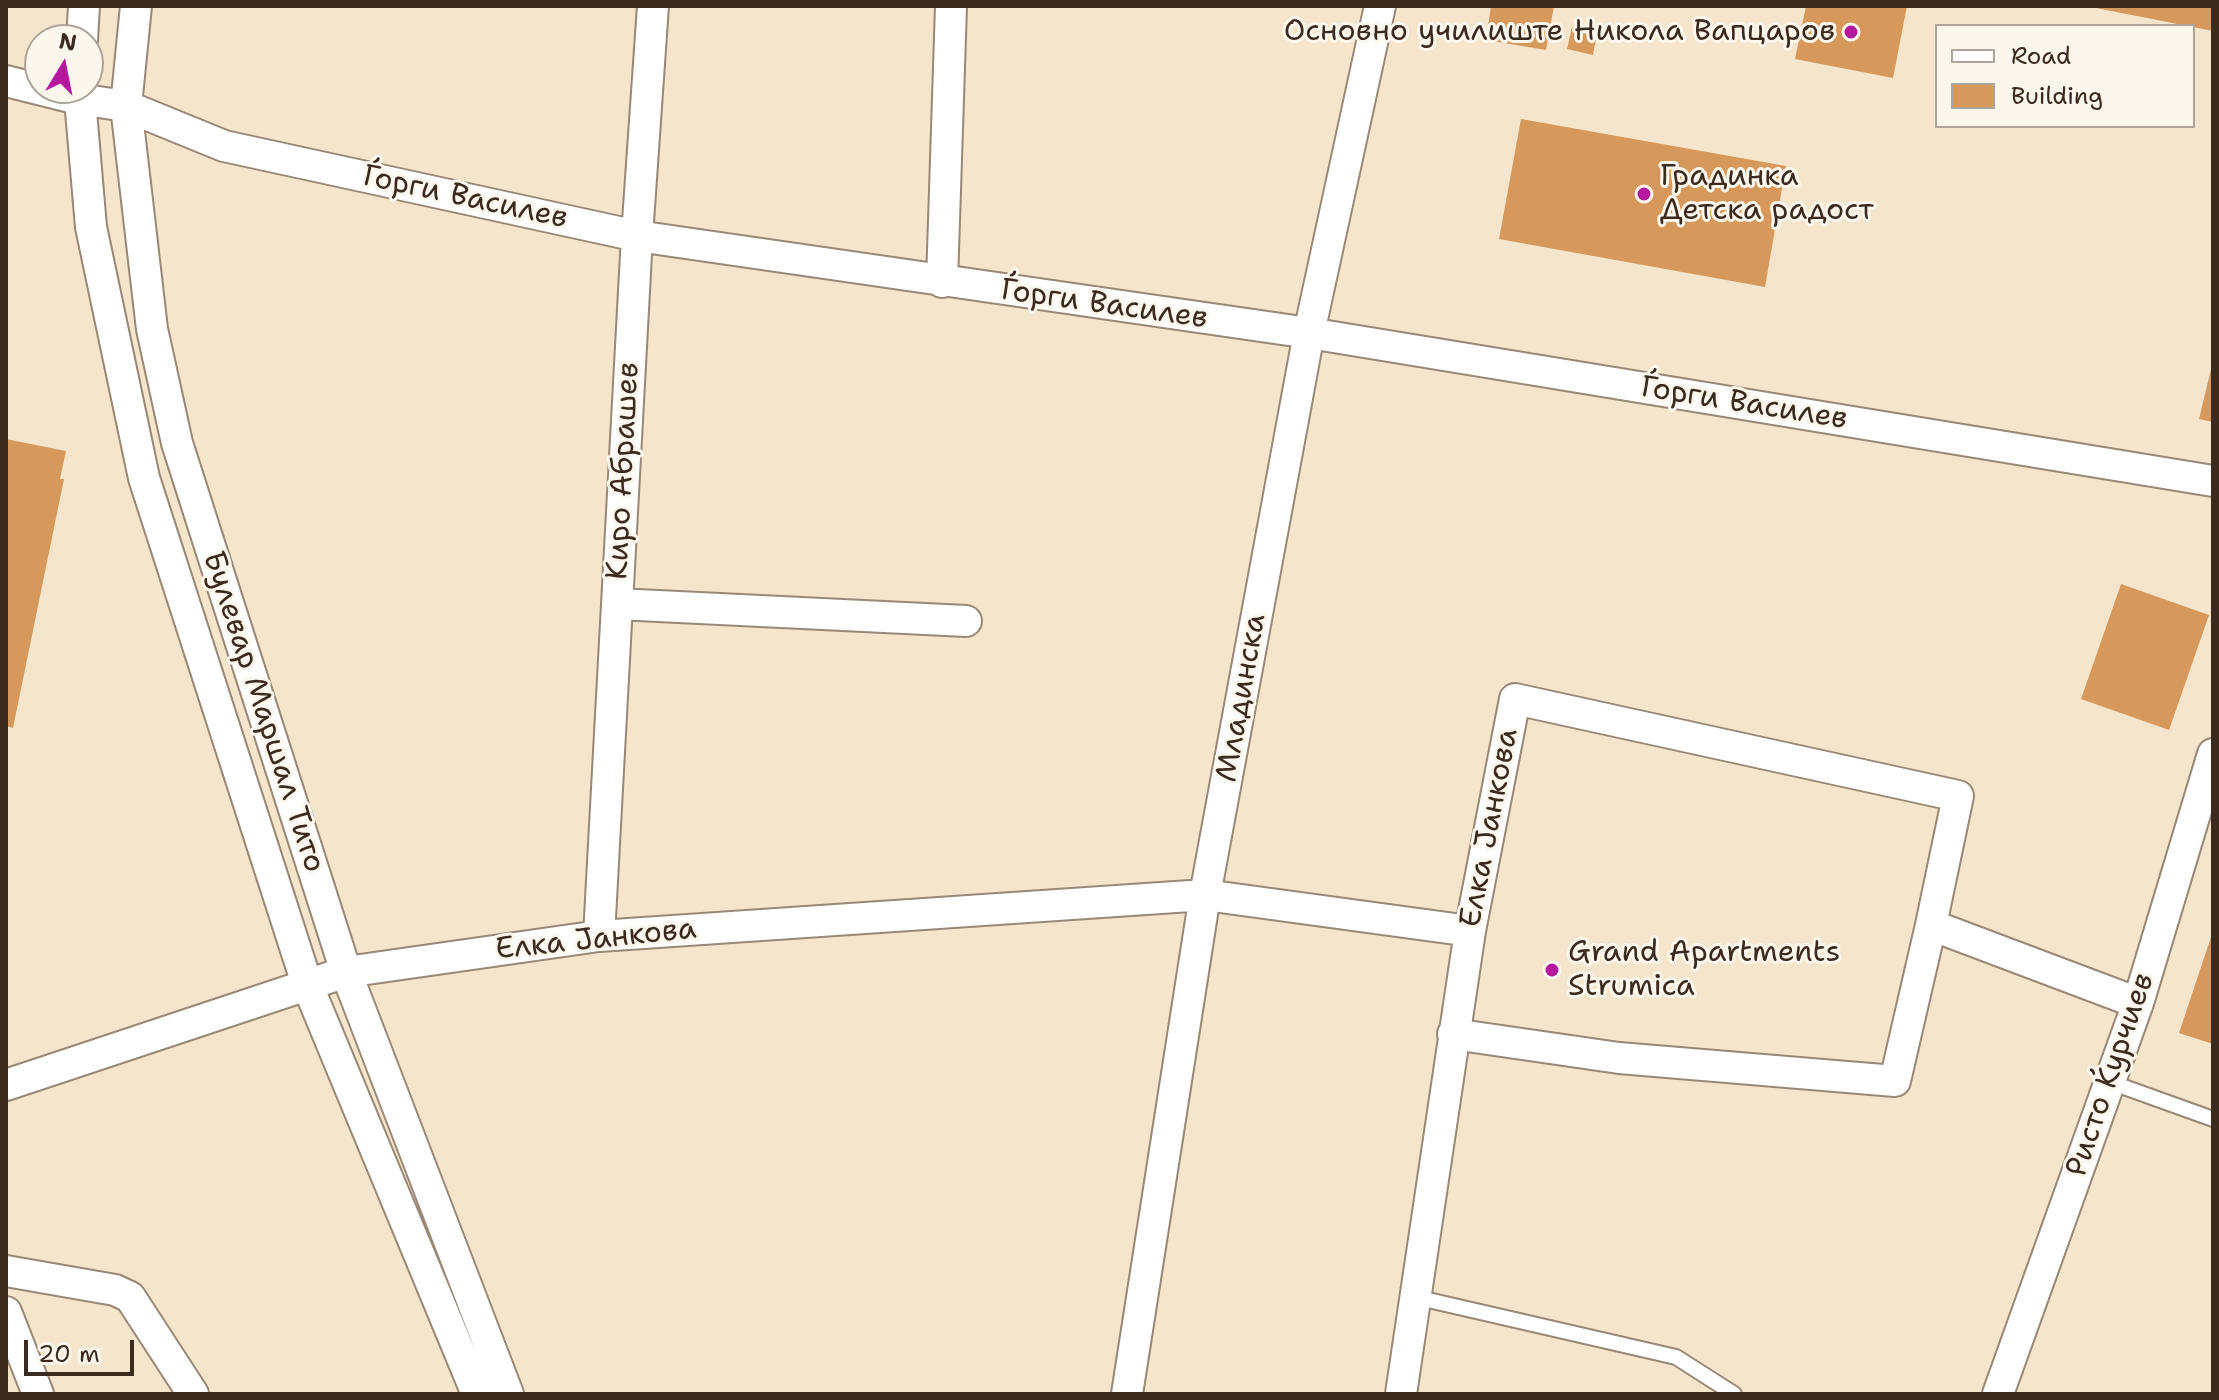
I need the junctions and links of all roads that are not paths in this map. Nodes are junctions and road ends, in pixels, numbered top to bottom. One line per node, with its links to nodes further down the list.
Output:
1 (136, 6): 7 (street, Булевар Маршал Тито)
2 (653, 6): 8 (street, Киро Абрашев)
3 (951, 6): 9 (street)
4 (1380, 6): 10 (street, Младинска)
5 (104, 100): 7 (street, Ѓорги Василев)
6 (79, 104): 20 (street, Булевар Маршал Тито)
7 (126, 106): 8 (street, Ѓорги Василев); 19 (street, Булевар Маршал Тито)
8 (637, 236): 9 (street, Ѓорги Василев); 12 (street, Киро Абрашев)
9 (942, 282): 10 (street, Ѓорги Василев)
10 (1309, 333): 11 (street, Ѓорги Василев); 15 (street, Младинска)
11 (2213, 481)
12 (617, 604): 13 (street); 18 (street, Киро Абрашев)
13 (966, 621)
14 (2213, 754): 21 (street, Ристо Ќурчиев)
15 (1205, 895): 17 (street, Елка Јанкова); 18 (street, Елка Јанкова); 33 (street, Младинска)
16 (1931, 925): 17 (street, Елка Јанкова); 21 (street); 22 (street)
17 (1470, 931): 22 (street, Елка Јанкова)
18 (599, 936): 19 (street, Елка Јанкова)
19 (346, 972): 20 (street, Елка Јанкова); 32 (street, Булевар Маршал Тито)
20 (307, 984): 24 (street, Елка Јанкова); 31 (street, Булевар Маршал Тито)
21 (2138, 1003): 23 (street, Ристо Ќурчиев)
22 (1453, 1034): 27 (street, Елка Јанкова)
23 (2110, 1082): 25 (lane); 36 (street, Ристо Ќурчиев)
24 (6, 1085)
25 (2213, 1119)
26 (6, 1271): 30 (street)
27 (1415, 1297): 34 (street, Елка Јанкова); 35 (lane)
28 (6, 1312): 29 (street)
29 (38, 1394)
30 (193, 1394)
31 (477, 1394)
32 (508, 1394)
33 (1127, 1394)
34 (1401, 1394)
35 (1734, 1394)
36 (1998, 1394)

